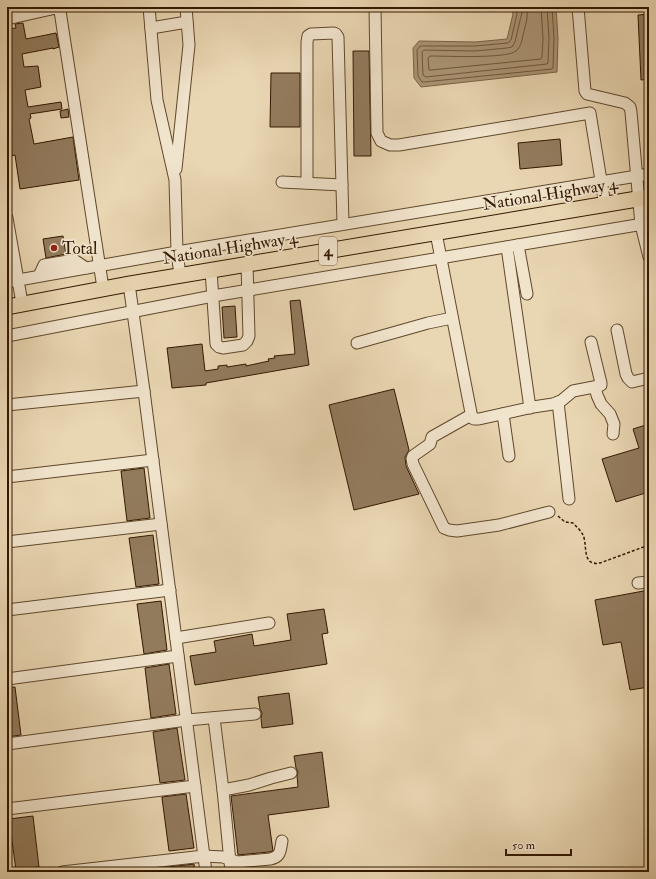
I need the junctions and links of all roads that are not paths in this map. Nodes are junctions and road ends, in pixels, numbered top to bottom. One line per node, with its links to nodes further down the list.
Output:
1 (149, 7): 8 (street)
2 (186, 7): 7 (street)
3 (375, 7): 13 (street)
4 (578, 7): 10 (street)
5 (24, 11): 6 (street); 28 (street)
6 (7, 19)
7 (187, 22): 8 (street); 11 (street)
8 (151, 28): 11 (street)
9 (649, 174): 10 (street)
10 (638, 176): 13 (street); 16 (street)
11 (174, 180): 24 (street)
12 (282, 182): 14 (street)
13 (602, 182): 17 (street); 19 (street)
14 (307, 183): 15 (street); 15 (street)
15 (342, 185): 19 (street)
16 (644, 198): 17 (highway, National Highway 4 / 4); 20 (street)
17 (605, 205): 21 (highway, National Highway 4 / 4)
18 (7, 218): 31 (street)
19 (343, 224): 24 (street)
20 (645, 224): 22 (street); 25 (street)
21 (436, 233): 26 (street); 27 (highway, National Highway 4 / 4)
22 (518, 245): 23 (street); 35 (street)
23 (507, 247): 26 (street); 50 (street)
24 (177, 252): 28 (street); 30 (street)
25 (649, 257)
26 (441, 258): 34 (street); 40 (street)
27 (247, 264): 29 (highway, National Highway 4 / 4); 34 (street)
28 (100, 265): 31 (street); 33 (street)
29 (211, 270): 30 (highway, National Highway 4 / 4); 36 (street)
30 (180, 275): 32 (highway, National Highway 4 / 4)
31 (12, 280): 37 (street)
32 (129, 284): 33 (highway, National Highway 4 / 4); 39 (street)
33 (102, 288): 37 (highway, National Highway 4 / 4)
34 (248, 290): 36 (street); 36 (street)
35 (527, 294)
36 (213, 296): 39 (street)
37 (22, 303): 38 (highway, National Highway 4 / 4)
38 (7, 307)
39 (133, 312): 42 (street); 47 (street)
40 (452, 318): 44 (street); 52 (street)
41 (617, 330): 45 (street)
42 (7, 336)
43 (592, 342): 46 (street)
44 (357, 343)
45 (649, 378)
46 (595, 387): 48 (street); 53 (street)
47 (144, 391): 49 (street); 55 (street)
48 (558, 402): 50 (street); 57 (street)
49 (7, 405)
50 (530, 408): 51 (street)
51 (503, 414): 52 (street); 54 (street)
52 (471, 415): 58 (street)
53 (613, 434)
54 (509, 456)
55 (153, 460): 56 (street); 59 (street)
56 (7, 477)
57 (569, 499)
58 (549, 512)
59 (161, 524): 60 (street); 61 (street)
60 (7, 542)
61 (170, 590): 62 (street); 64 (street)
62 (7, 610)
63 (269, 623): 64 (street)
64 (176, 638): 65 (street)
65 (178, 656): 66 (street); 69 (street)
66 (7, 679)
67 (256, 714): 68 (street)
68 (214, 718): 69 (street); 73 (street)
69 (187, 720): 70 (street); 72 (street)
70 (7, 744)
71 (291, 773): 73 (street)
72 (195, 786): 74 (street); 76 (street)
73 (223, 790): 77 (street)
74 (7, 809)
75 (282, 841): 77 (street)
76 (204, 856): 77 (street); 78 (street); 79 (street)
77 (230, 859): 80 (street)
78 (62, 872)
79 (206, 872)
80 (231, 872)

